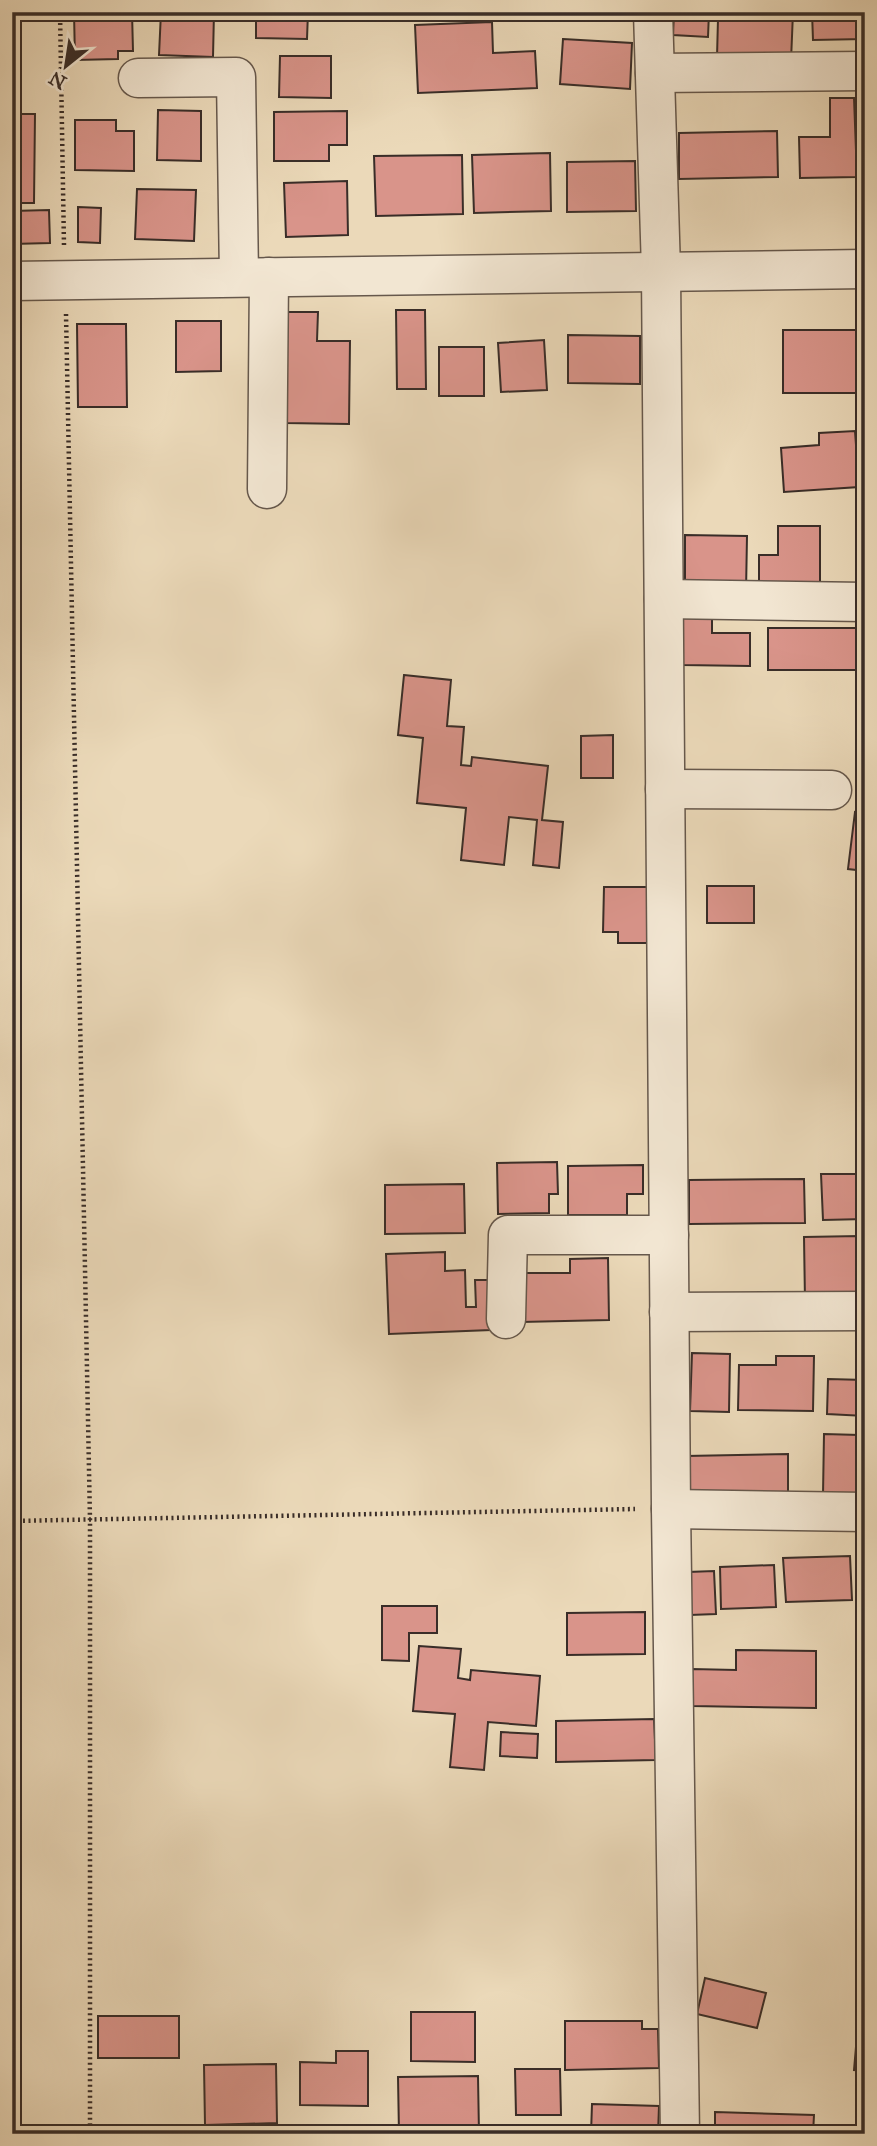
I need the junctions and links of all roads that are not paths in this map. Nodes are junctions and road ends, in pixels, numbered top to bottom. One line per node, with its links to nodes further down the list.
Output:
1 (653, 12): 3 (street)
2 (865, 71): 3 (street)
3 (655, 73): 6 (street)
4 (138, 78): 7 (street)
5 (865, 269): 6 (street)
6 (661, 270): 7 (street); 10 (street)
7 (254, 277): 8 (street); 9 (street)
8 (12, 281)
9 (267, 489)
10 (664, 598): 11 (street); 12 (street)
11 (865, 601)
12 (665, 789): 13 (street); 14 (street)
13 (832, 790)
14 (669, 1236): 16 (street); 17 (street)
15 (865, 1311): 16 (street)
16 (669, 1312): 18 (street)
17 (506, 1319)
18 (671, 1509): 19 (street); 20 (street)
19 (865, 1512)
20 (680, 2134)

